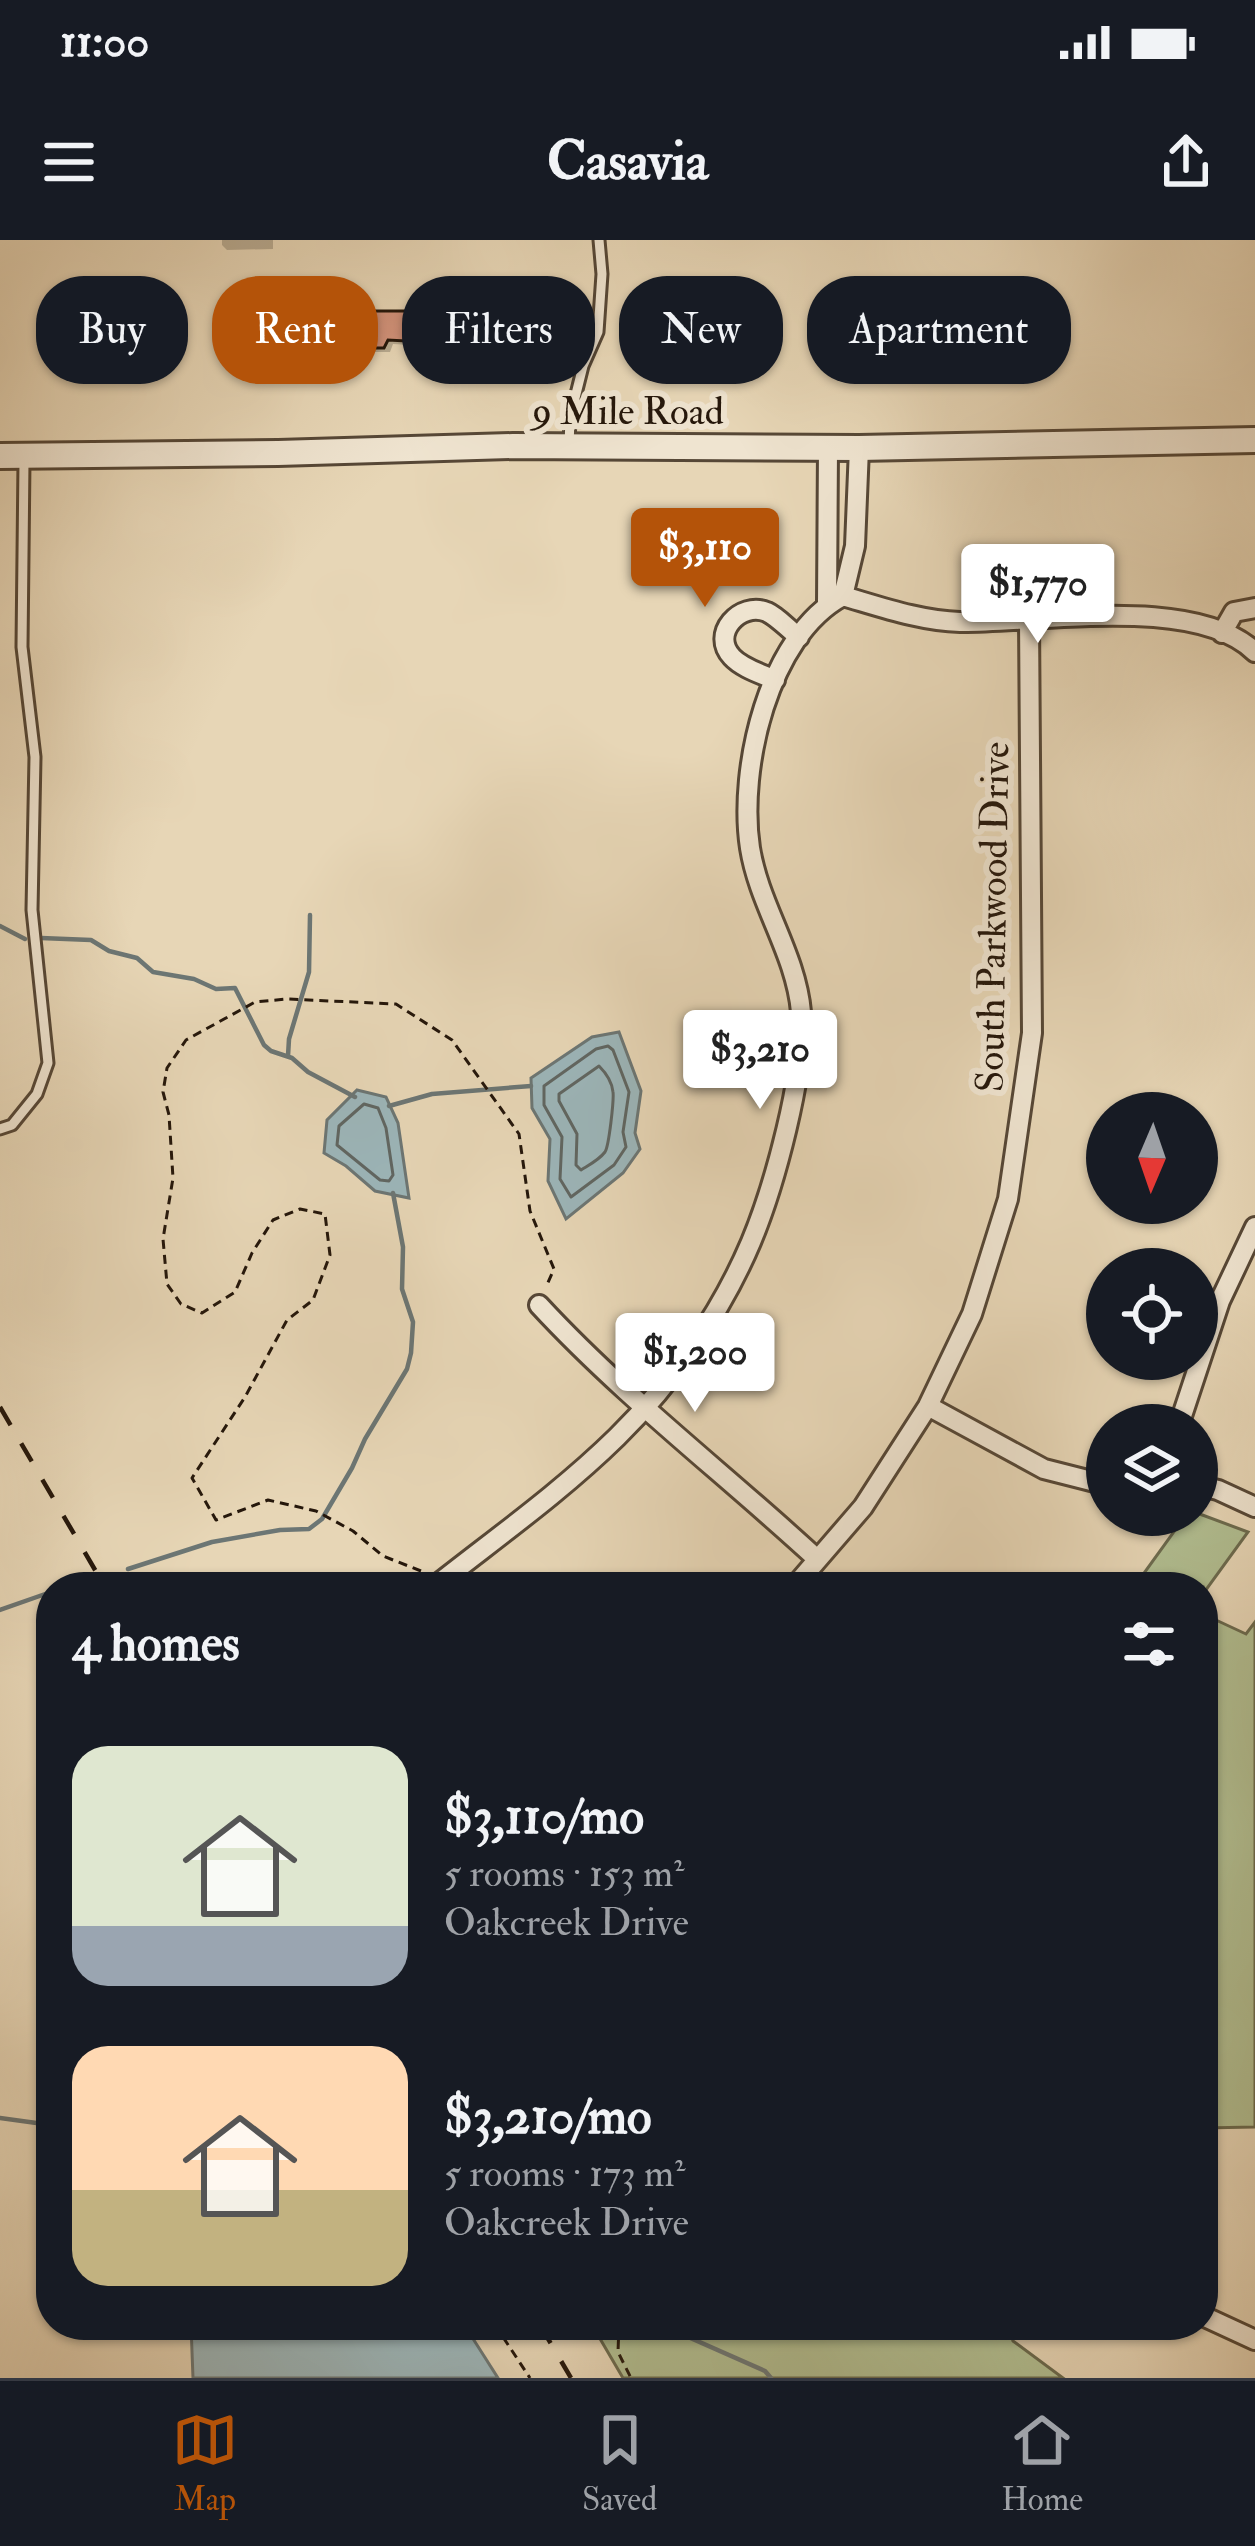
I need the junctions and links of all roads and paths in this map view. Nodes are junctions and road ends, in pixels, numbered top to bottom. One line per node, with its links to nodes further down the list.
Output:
1 (599, 240): 3 (lane)
2 (1255, 440): 5 (street, 9 Mile Road)
3 (569, 446): 4 (street, 9 Mile Road); 6 (street, 9 Mile Road)
4 (827, 448): 5 (street, 9 Mile Road); 7 (street)
5 (859, 448): 7 (street)
6 (12, 456): 14 (lane)
7 (835, 601): 9 (street); 11 (street)
8 (1255, 608): 10 (street)
9 (1029, 619): 10 (street); 18 (street, South Parkwood Drive)
10 (1222, 633): 12 (street)
11 (799, 637): 13 (street); 13 (street)
12 (1255, 652)
13 (775, 680): 19 (street)
14 (0, 1130)
15 (1255, 1227): 17 (street)
16 (538, 1305): 19 (street); 24 (path)
17 (1186, 1404)
18 (928, 1406): 20 (street); 23 (street, South Parkwood Drive)
19 (644, 1407): 23 (street); 25 (street)
20 (1086, 1480)
21 (1218, 1490): 22 (street)
22 (1255, 1508)
23 (817, 1559): 26 (street, South Parkwood Drive)
24 (421, 1571)
25 (453, 1572)
26 (806, 1572)
27 (1218, 2323): 30 (street)
28 (505, 2340): 31 (path)
29 (618, 2340): 32 (path)
30 (1255, 2340)
31 (530, 2378)
32 (631, 2378)

